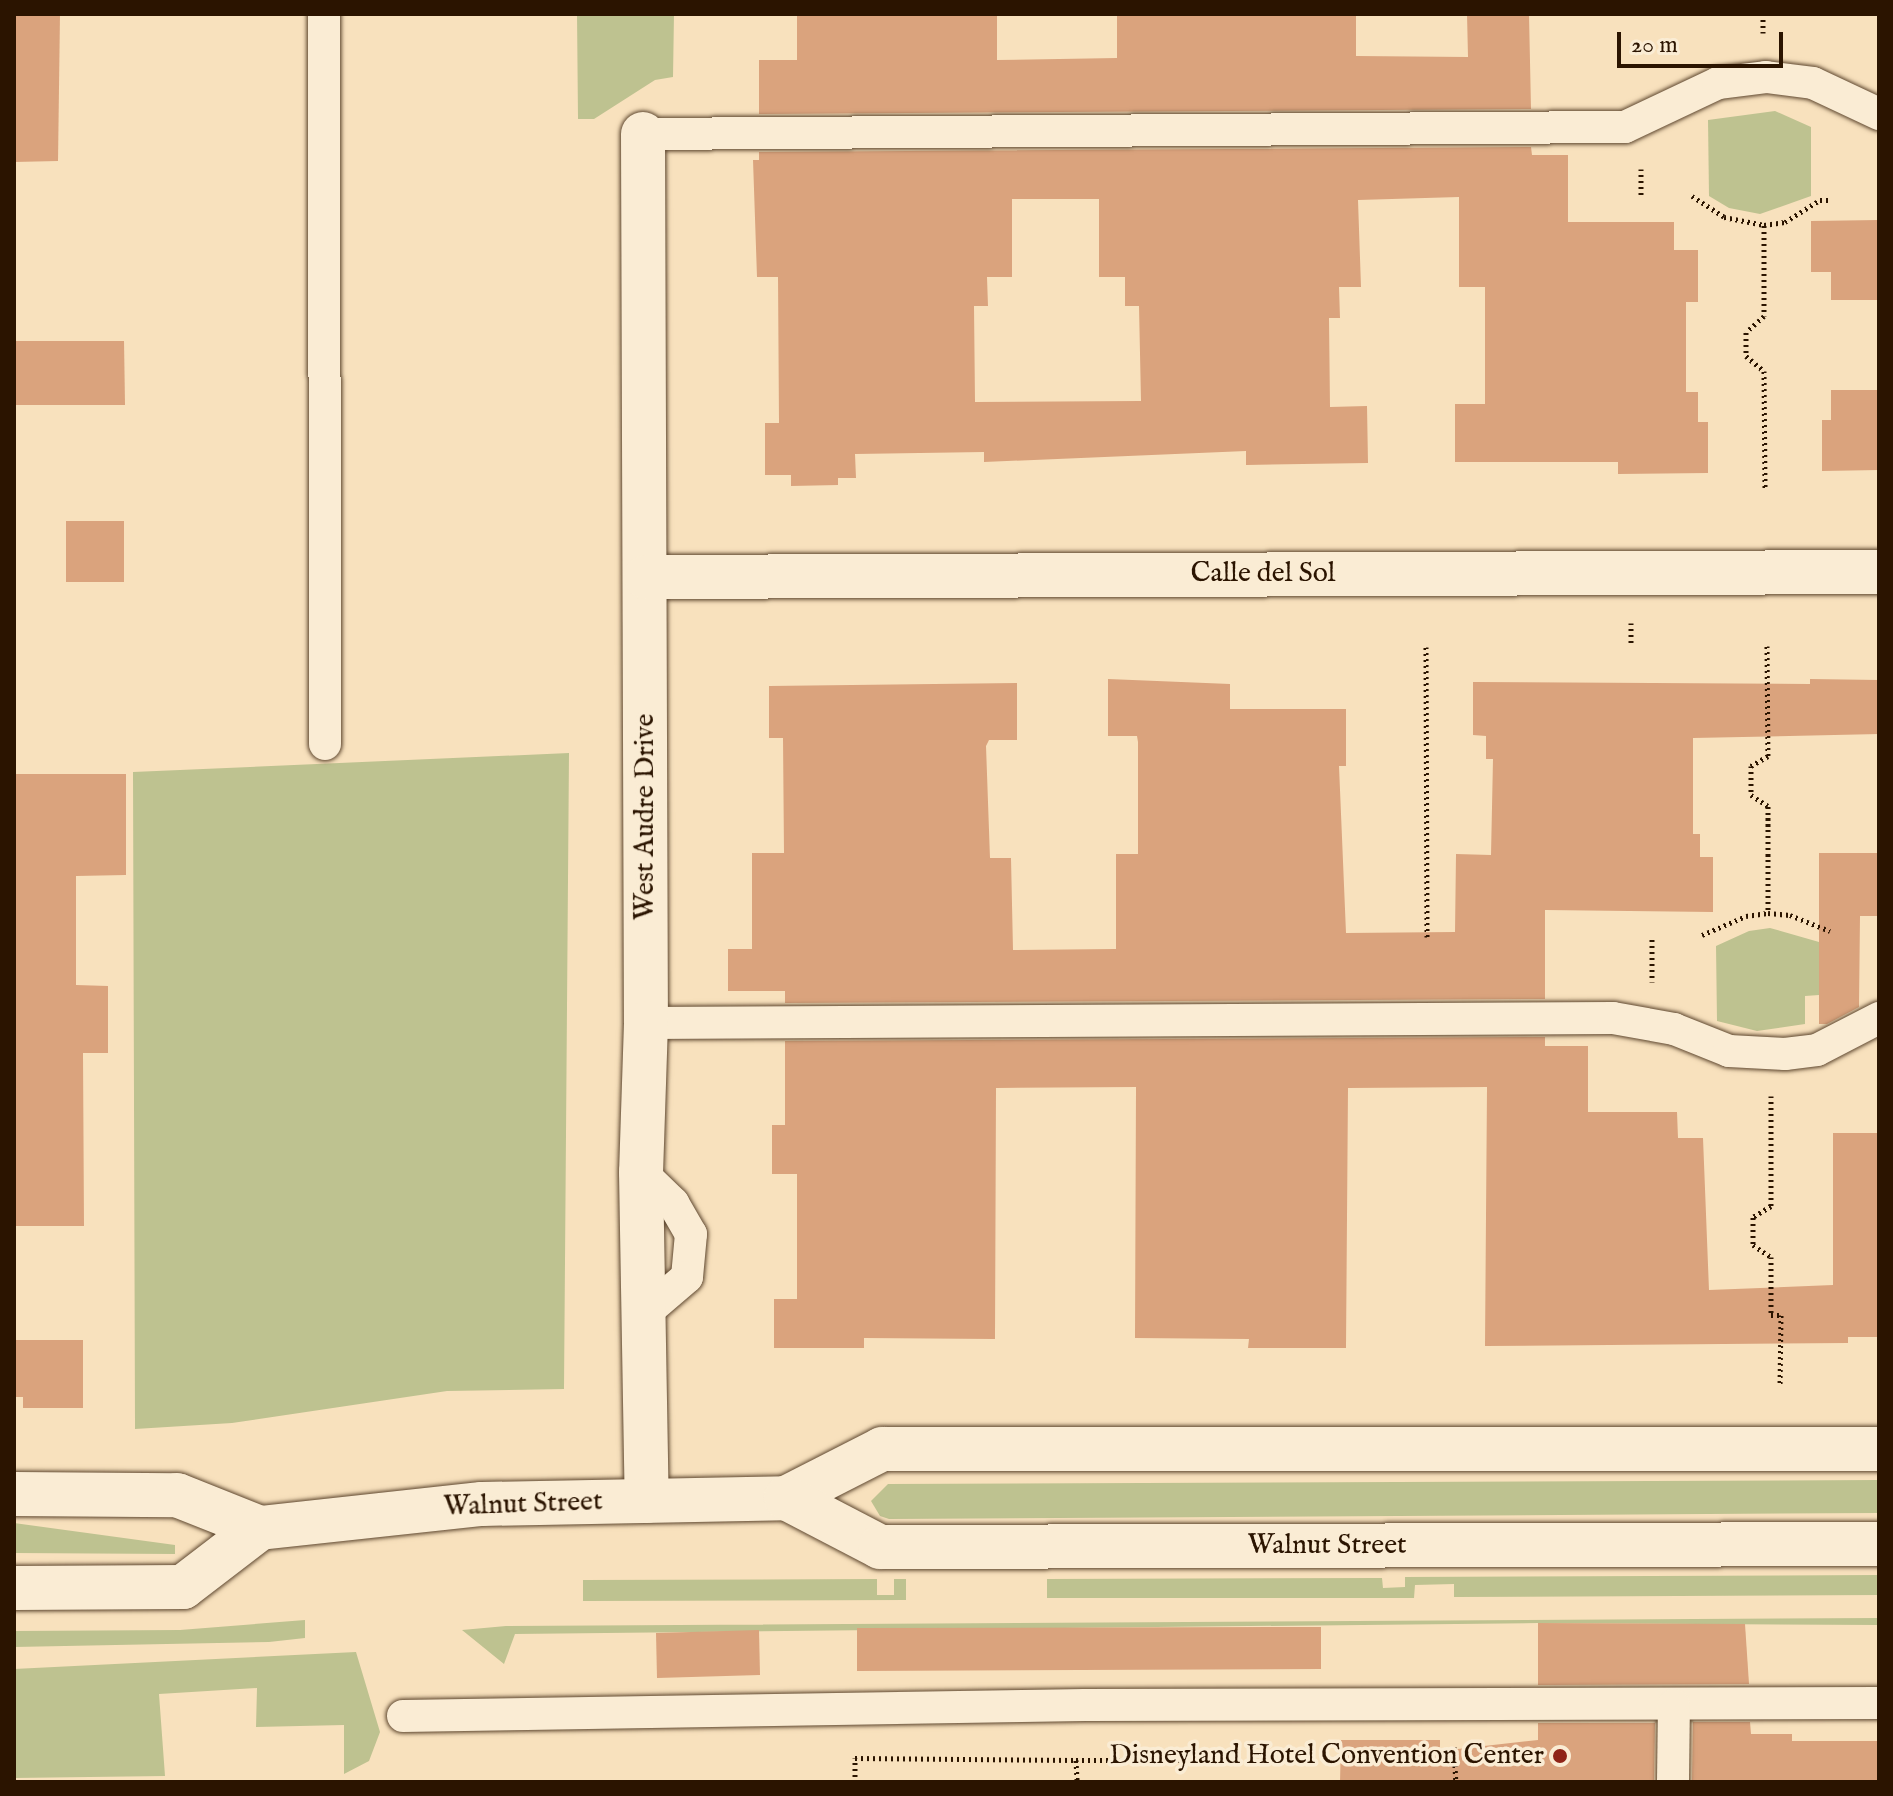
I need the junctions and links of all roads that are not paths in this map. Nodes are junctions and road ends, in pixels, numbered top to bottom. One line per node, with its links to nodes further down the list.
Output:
1 (324, 14): 6 (lane)
2 (1879, 114): 3 (lane)
3 (643, 134): 5 (street, West Audre Drive)
4 (1879, 572): 5 (street, Calle del Sol)
5 (646, 577): 8 (street, West Audre Drive)
6 (325, 744)
7 (1879, 1018): 8 (lane)
8 (646, 1023): 12 (street, West Audre Drive)
9 (1879, 1449): 11 (street, Walnut Street)
10 (14, 1494): 13 (street, Walnut Street)
11 (786, 1498): 12 (street, Walnut Street); 14 (street, Walnut Street)
12 (647, 1501): 13 (street, Walnut Street)
13 (260, 1528): 15 (street)
14 (1879, 1544)
15 (14, 1588)
16 (1879, 1703): 17 (lane)
17 (1674, 1705): 18 (lane); 19 (lane)
18 (403, 1716)
19 (1673, 1782)

